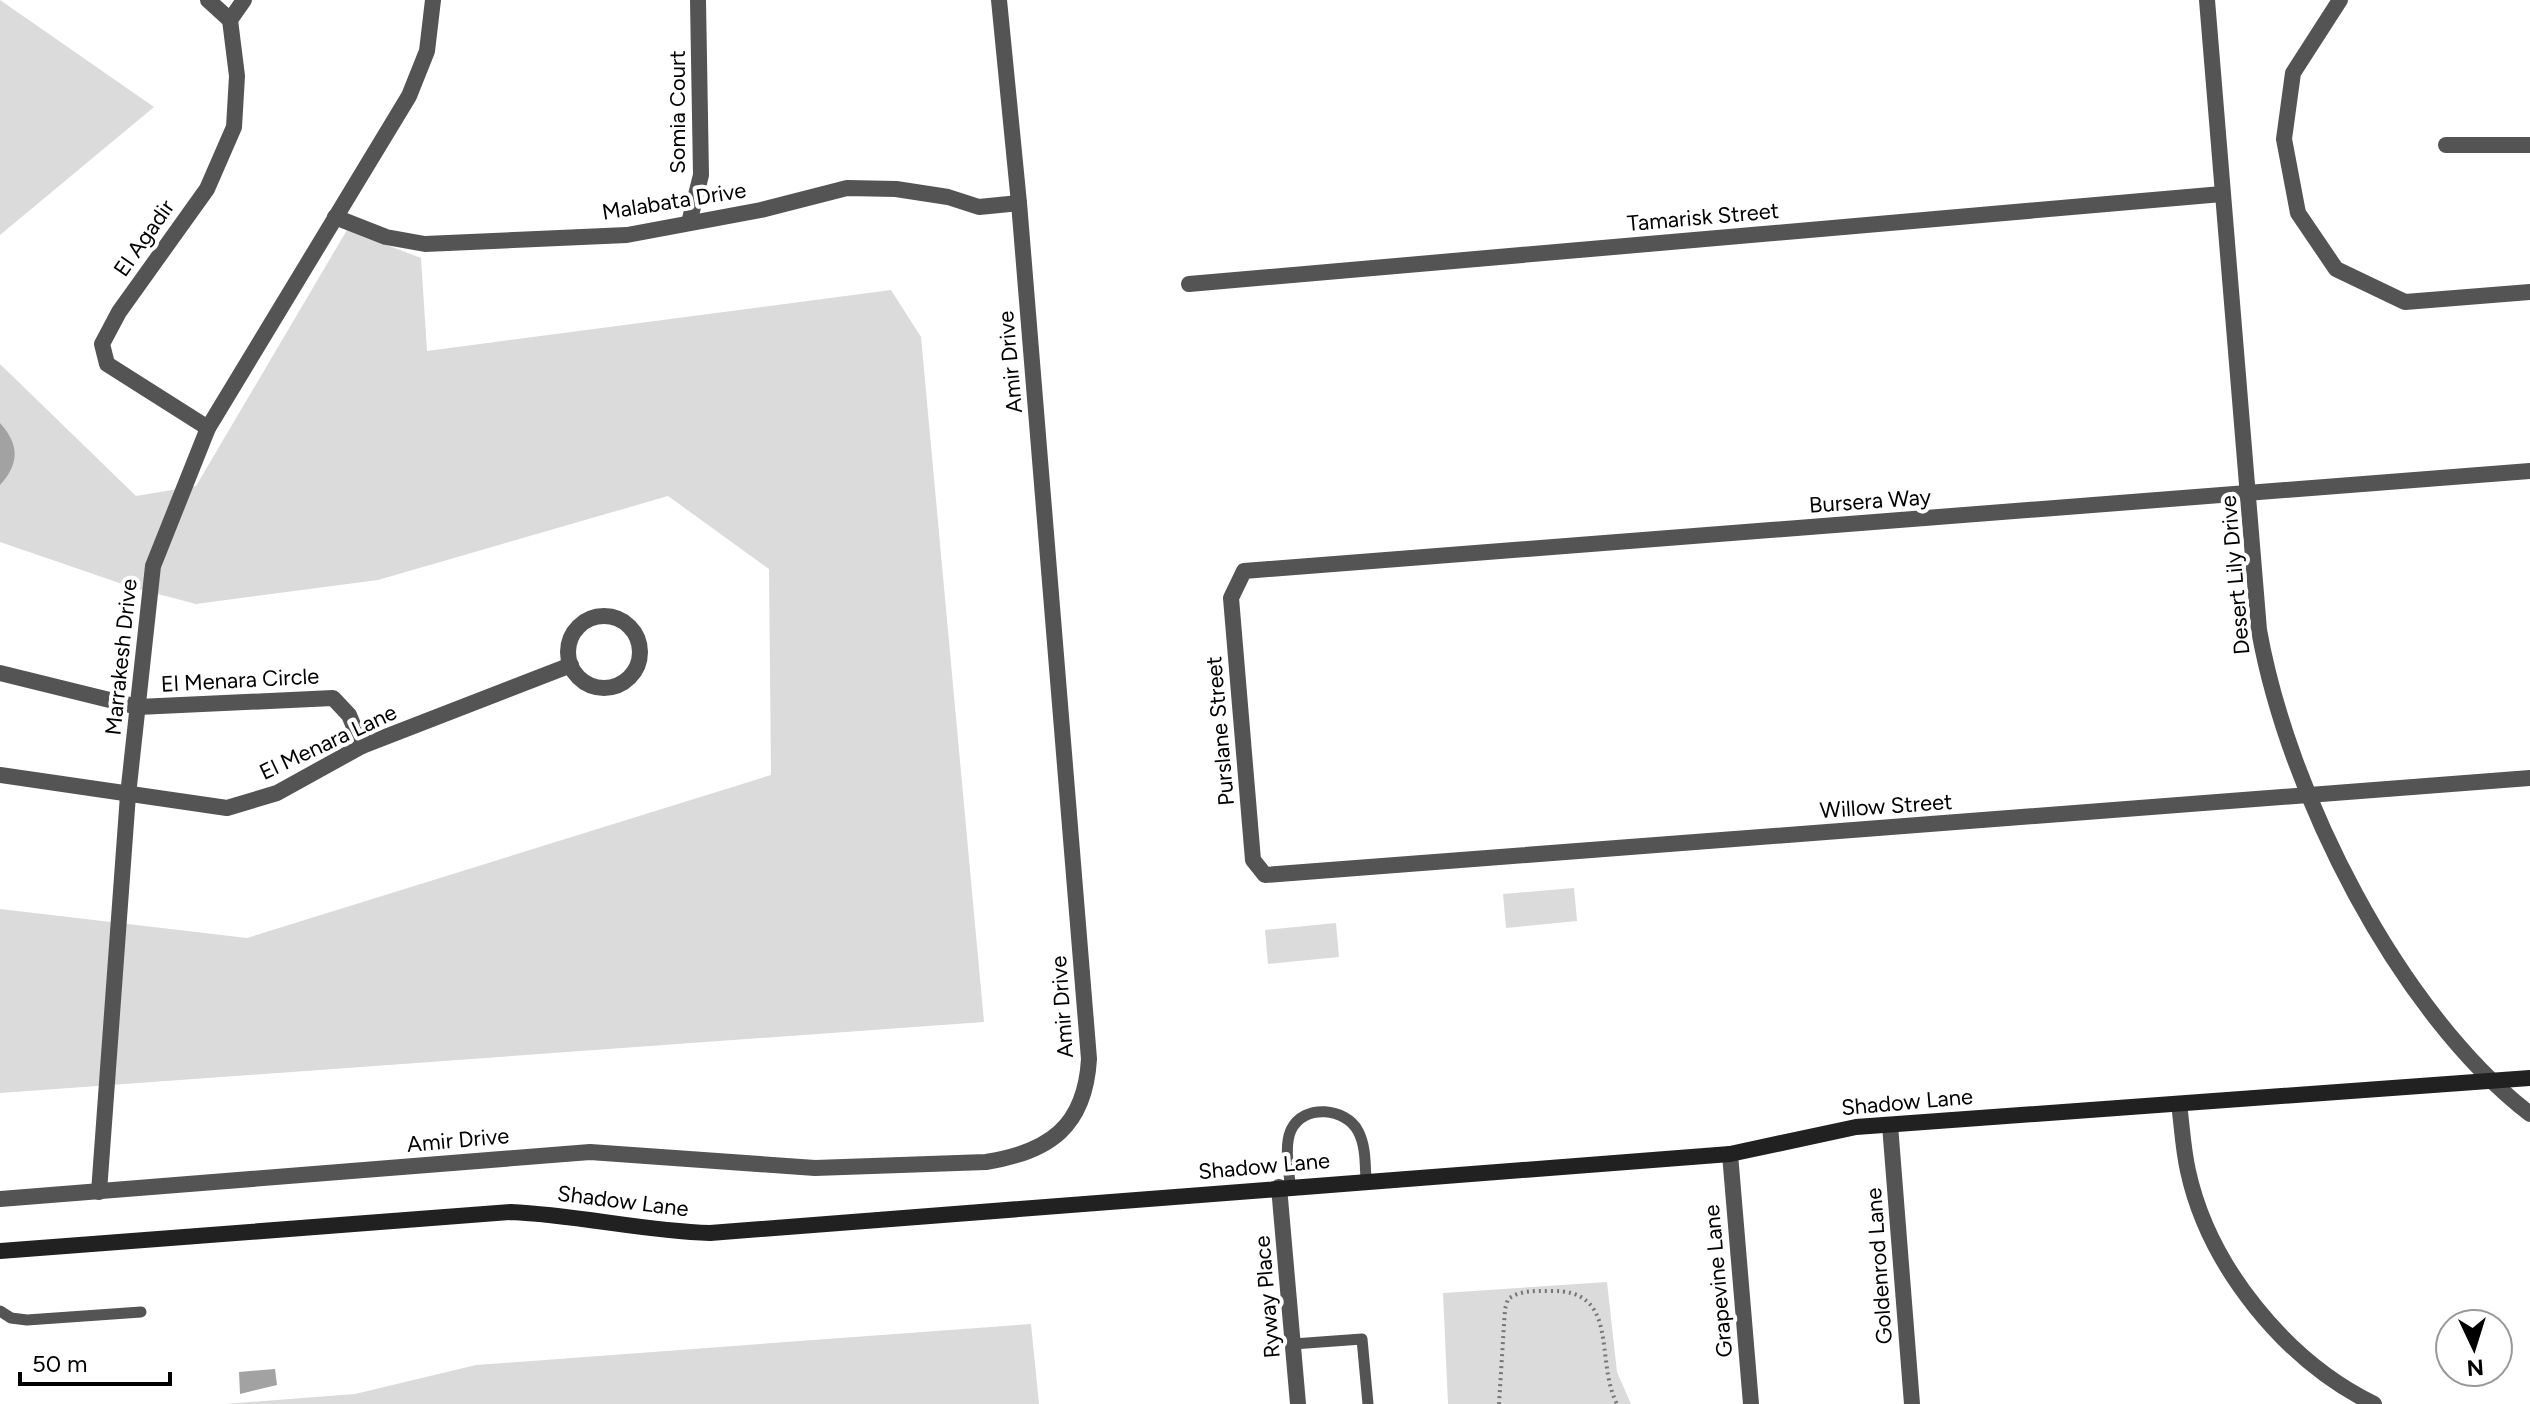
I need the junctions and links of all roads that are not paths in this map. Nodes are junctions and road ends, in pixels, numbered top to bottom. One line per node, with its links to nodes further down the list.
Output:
1 (208, 0): 8 (street)
2 (244, 0): 8 (street)
3 (433, 0): 13 (street, Marrakesh Drive)
4 (698, 0): 14 (street, Somia Court)
5 (999, 0): 12 (street, Amir Drive)
6 (2207, 0): 11 (street, Desert Lily Drive)
7 (2339, 0): 16 (street)
8 (230, 20): 17 (street, El Agadir)
9 (2446, 145): 10 (street)
10 (2530, 145)
11 (2222, 194): 15 (street, Tamarisk Street); 19 (street, Desert Lily Drive)
12 (1019, 203): 14 (street, Malabata Drive); 38 (street, Amir Drive)
13 (335, 217): 14 (street, Malabata Drive); 17 (street, Marrakesh Drive)
14 (689, 223)
15 (1189, 284)
16 (2530, 292)
17 (208, 428): 23 (street, Marrakesh Drive)
18 (2530, 471): 19 (street, Bursera Way)
19 (2249, 493): 20 (street, Bursera Way); 28 (street, Desert Lily Drive)
20 (1231, 598): 29 (street, Purslane Street)
21 (571, 665): 21 (street); 24 (street, El Menara Lane)
22 (0, 673): 23 (street, El Menara Circle)
23 (138, 707): 24 (street, El Menara Circle); 27 (street, Marrakesh Drive)
24 (362, 746): 27 (street, El Menara Lane)
25 (0, 775): 27 (street, El Menara Lane)
26 (2530, 778): 28 (street, Willow Street)
27 (128, 795): 38 (street, Marrakesh Drive)
28 (2306, 795): 29 (street, Willow Street); 31 (street, Desert Lily Drive)
29 (1253, 860)
30 (2530, 1078): 31 (street, Shadow Lane)
31 (2492, 1082): 32 (street, Shadow Lane); 33 (street, Desert Lily Drive)
32 (2179, 1104): 34 (street, Shadow Lane); 48 (street)
33 (2530, 1114)
34 (1890, 1125): 35 (street, Shadow Lane); 47 (street, Goldenrod Lane)
35 (1730, 1154): 36 (street, Shadow Lane); 46 (street, Grapevine Lane)
36 (1366, 1180): 37 (street, Shadow Lane); 37 (lane)
37 (1285, 1186): 40 (street, Shadow Lane); 43 (street, Ryway Place)
38 (99, 1192): 39 (street)
39 (0, 1199)
40 (0, 1251)
41 (0, 1311): 42 (lane)
42 (141, 1312)
43 (1293, 1344): 44 (street, Ryway Place); 45 (lane)
44 (1298, 1404)
45 (1368, 1404)
46 (1751, 1404)
47 (1912, 1404)
48 (2374, 1404)

